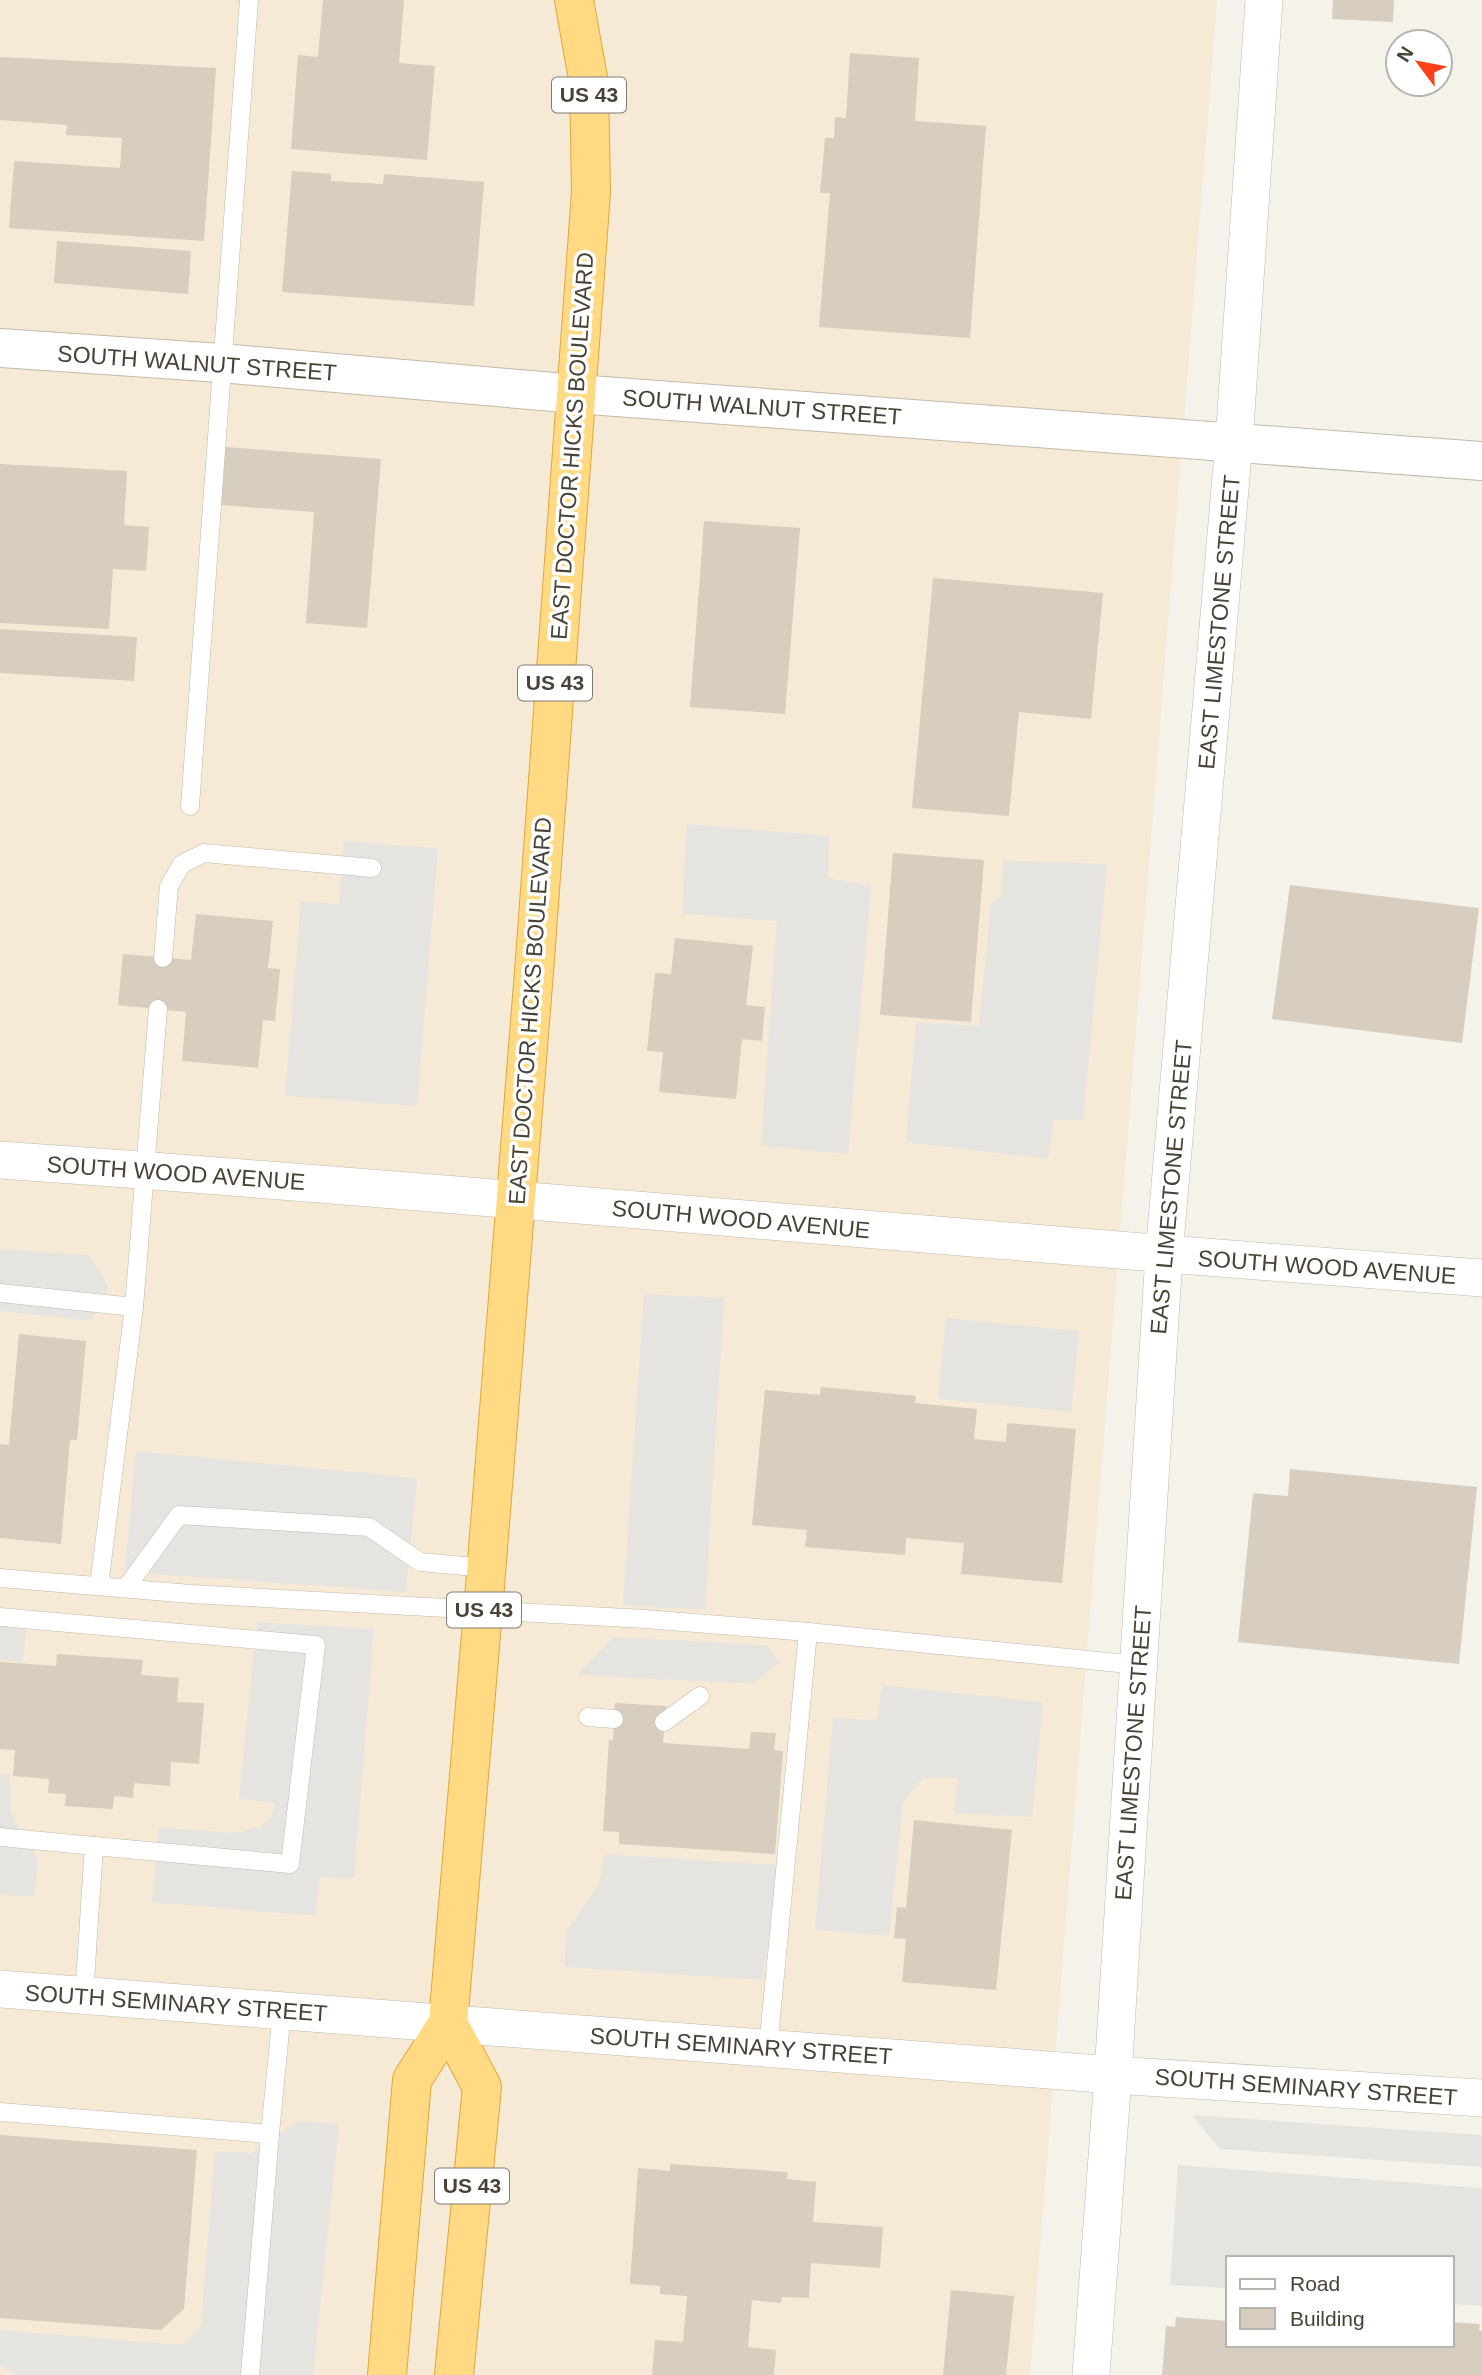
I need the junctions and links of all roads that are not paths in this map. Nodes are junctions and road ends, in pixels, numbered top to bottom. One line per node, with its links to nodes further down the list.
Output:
1 (249, 0): 5 (lane)
2 (574, 0): 6 (highway, EAST DOCTOR HICKS BOULEVARD / US 43)
3 (1264, 0): 7 (street, EAST LIMESTONE STREET)
4 (0, 348): 5 (street, SOUTH WALNUT STREET)
5 (221, 363): 6 (street, SOUTH WALNUT STREET); 9 (lane)
6 (576, 394): 7 (street, SOUTH WALNUT STREET); 15 (highway, EAST DOCTOR HICKS BOULEVARD / US 43)
7 (1234, 442): 8 (street, SOUTH WALNUT STREET); 16 (street, EAST LIMESTONE STREET)
8 (1482, 461)
9 (190, 806)
10 (372, 868): 11 (lane)
11 (163, 958)
12 (158, 1009): 14 (lane)
13 (0, 1160): 14 (street, SOUTH WOOD AVENUE)
14 (145, 1170): 15 (street, SOUTH WOOD AVENUE); 19 (lane)
15 (515, 1199): 16 (street, SOUTH WOOD AVENUE); 20 (highway, EAST DOCTOR HICKS BOULEVARD / US 43)
16 (1164, 1255): 17 (street, SOUTH WOOD AVENUE); 27 (street, EAST LIMESTONE STREET)
17 (1482, 1278)
18 (0, 1293): 19 (lane)
19 (134, 1307): 22 (lane)
20 (487, 1568): 23 (lane); 24 (highway, EAST DOCTOR HICKS BOULEVARD / US 43)
21 (0, 1578): 22 (lane)
22 (99, 1586): 23 (lane)
23 (126, 1588): 24 (lane)
24 (483, 1611): 26 (lane); 37 (highway, EAST DOCTOR HICKS BOULEVARD / US 43)
25 (0, 1617): 33 (lane)
26 (808, 1632): 27 (lane); 38 (lane)
27 (1138, 1665): 39 (street, EAST LIMESTONE STREET)
28 (700, 1696): 31 (lane)
29 (588, 1717): 30 (lane)
30 (614, 1719)
31 (664, 1722)
32 (0, 1837): 33 (lane)
33 (94, 1846): 35 (lane)
34 (0, 1989): 35 (street, SOUTH SEMINARY STREET)
35 (84, 1996): 36 (street, SOUTH SEMINARY STREET)
36 (282, 2011): 37 (street, SOUTH SEMINARY STREET); 42 (lane)
37 (448, 2023): 38 (street, SOUTH SEMINARY STREET); 44 (highway, EAST DOCTOR HICKS BOULEVARD / US 43); 45 (highway, US 43)
38 (768, 2048): 39 (street, SOUTH SEMINARY STREET)
39 (1113, 2075): 40 (street, SOUTH SEMINARY STREET); 46 (street, EAST LIMESTONE STREET)
40 (1482, 2098)
41 (0, 2112): 42 (lane)
42 (270, 2134): 43 (lane)
43 (250, 2375)
44 (387, 2375)
45 (454, 2375)
46 (1091, 2375)

